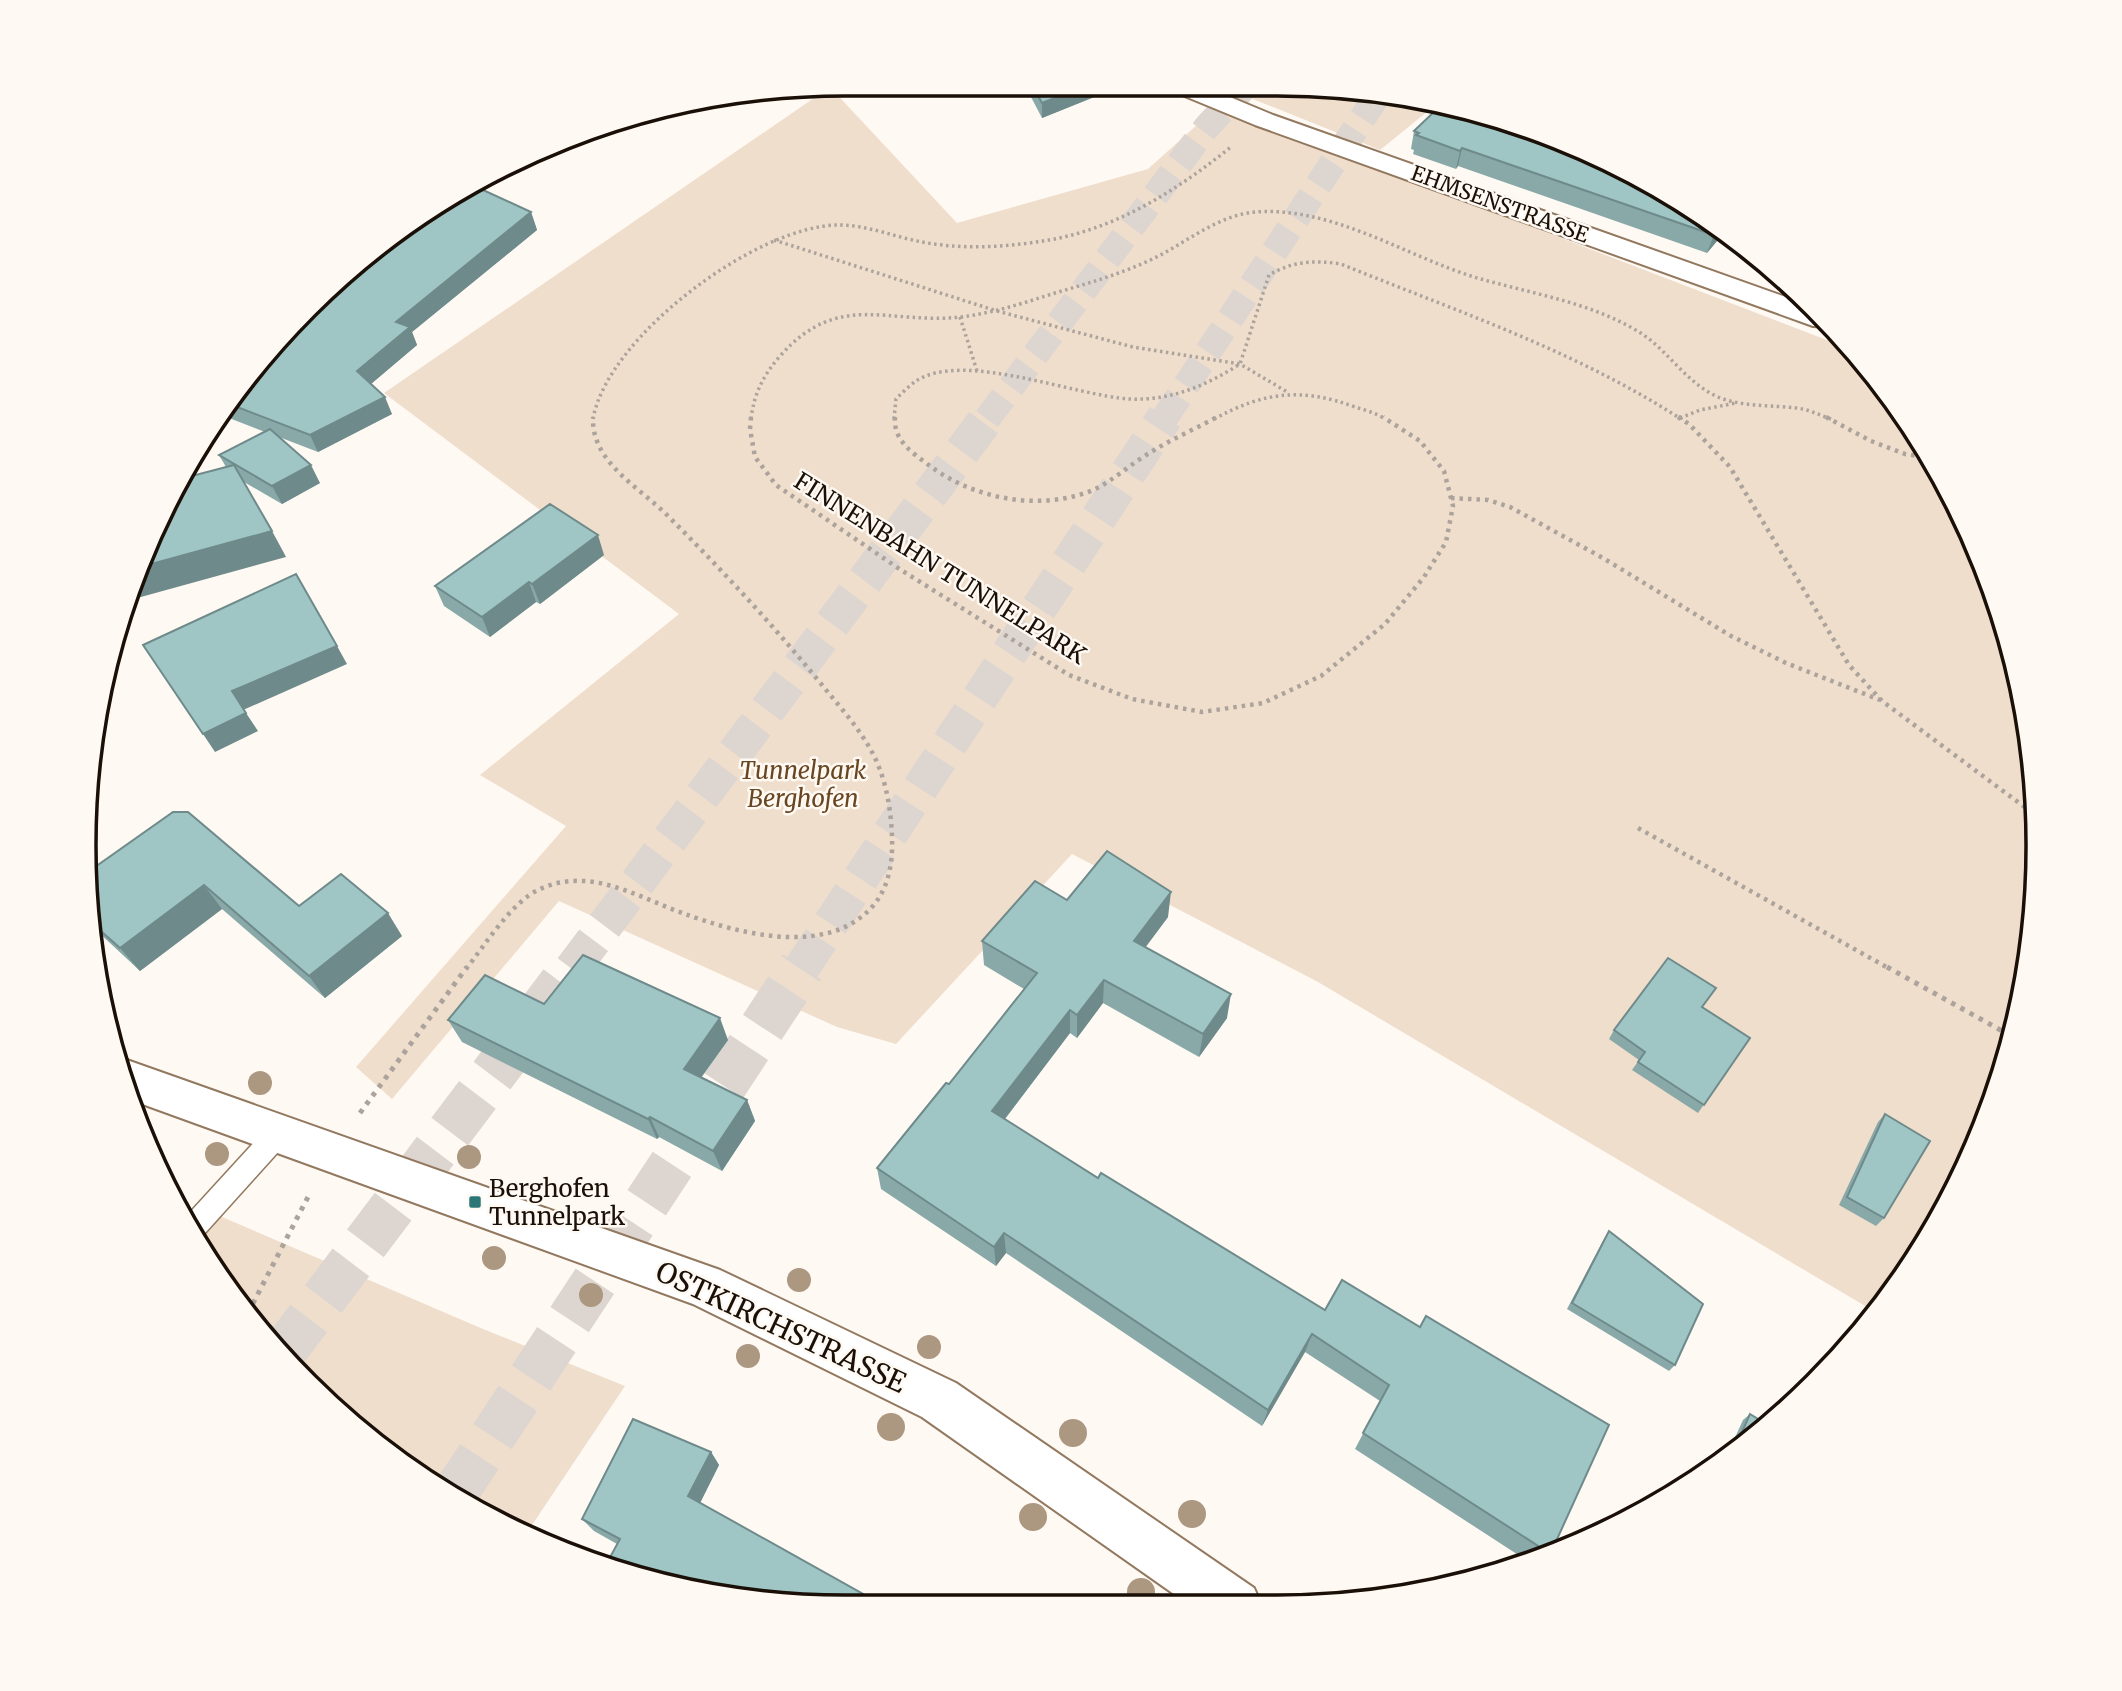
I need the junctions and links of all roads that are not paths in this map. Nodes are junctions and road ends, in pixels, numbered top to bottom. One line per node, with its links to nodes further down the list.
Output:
1 (1206, 96): 2 (street, EHMSENSTRASSE)
2 (1803, 313)
3 (135, 1082): 4 (street, OSTKIRCHSTRASSE)
4 (279, 1133): 5 (lane); 6 (street, OSTKIRCHSTRASSE)
5 (198, 1222)
6 (1220, 1595)

